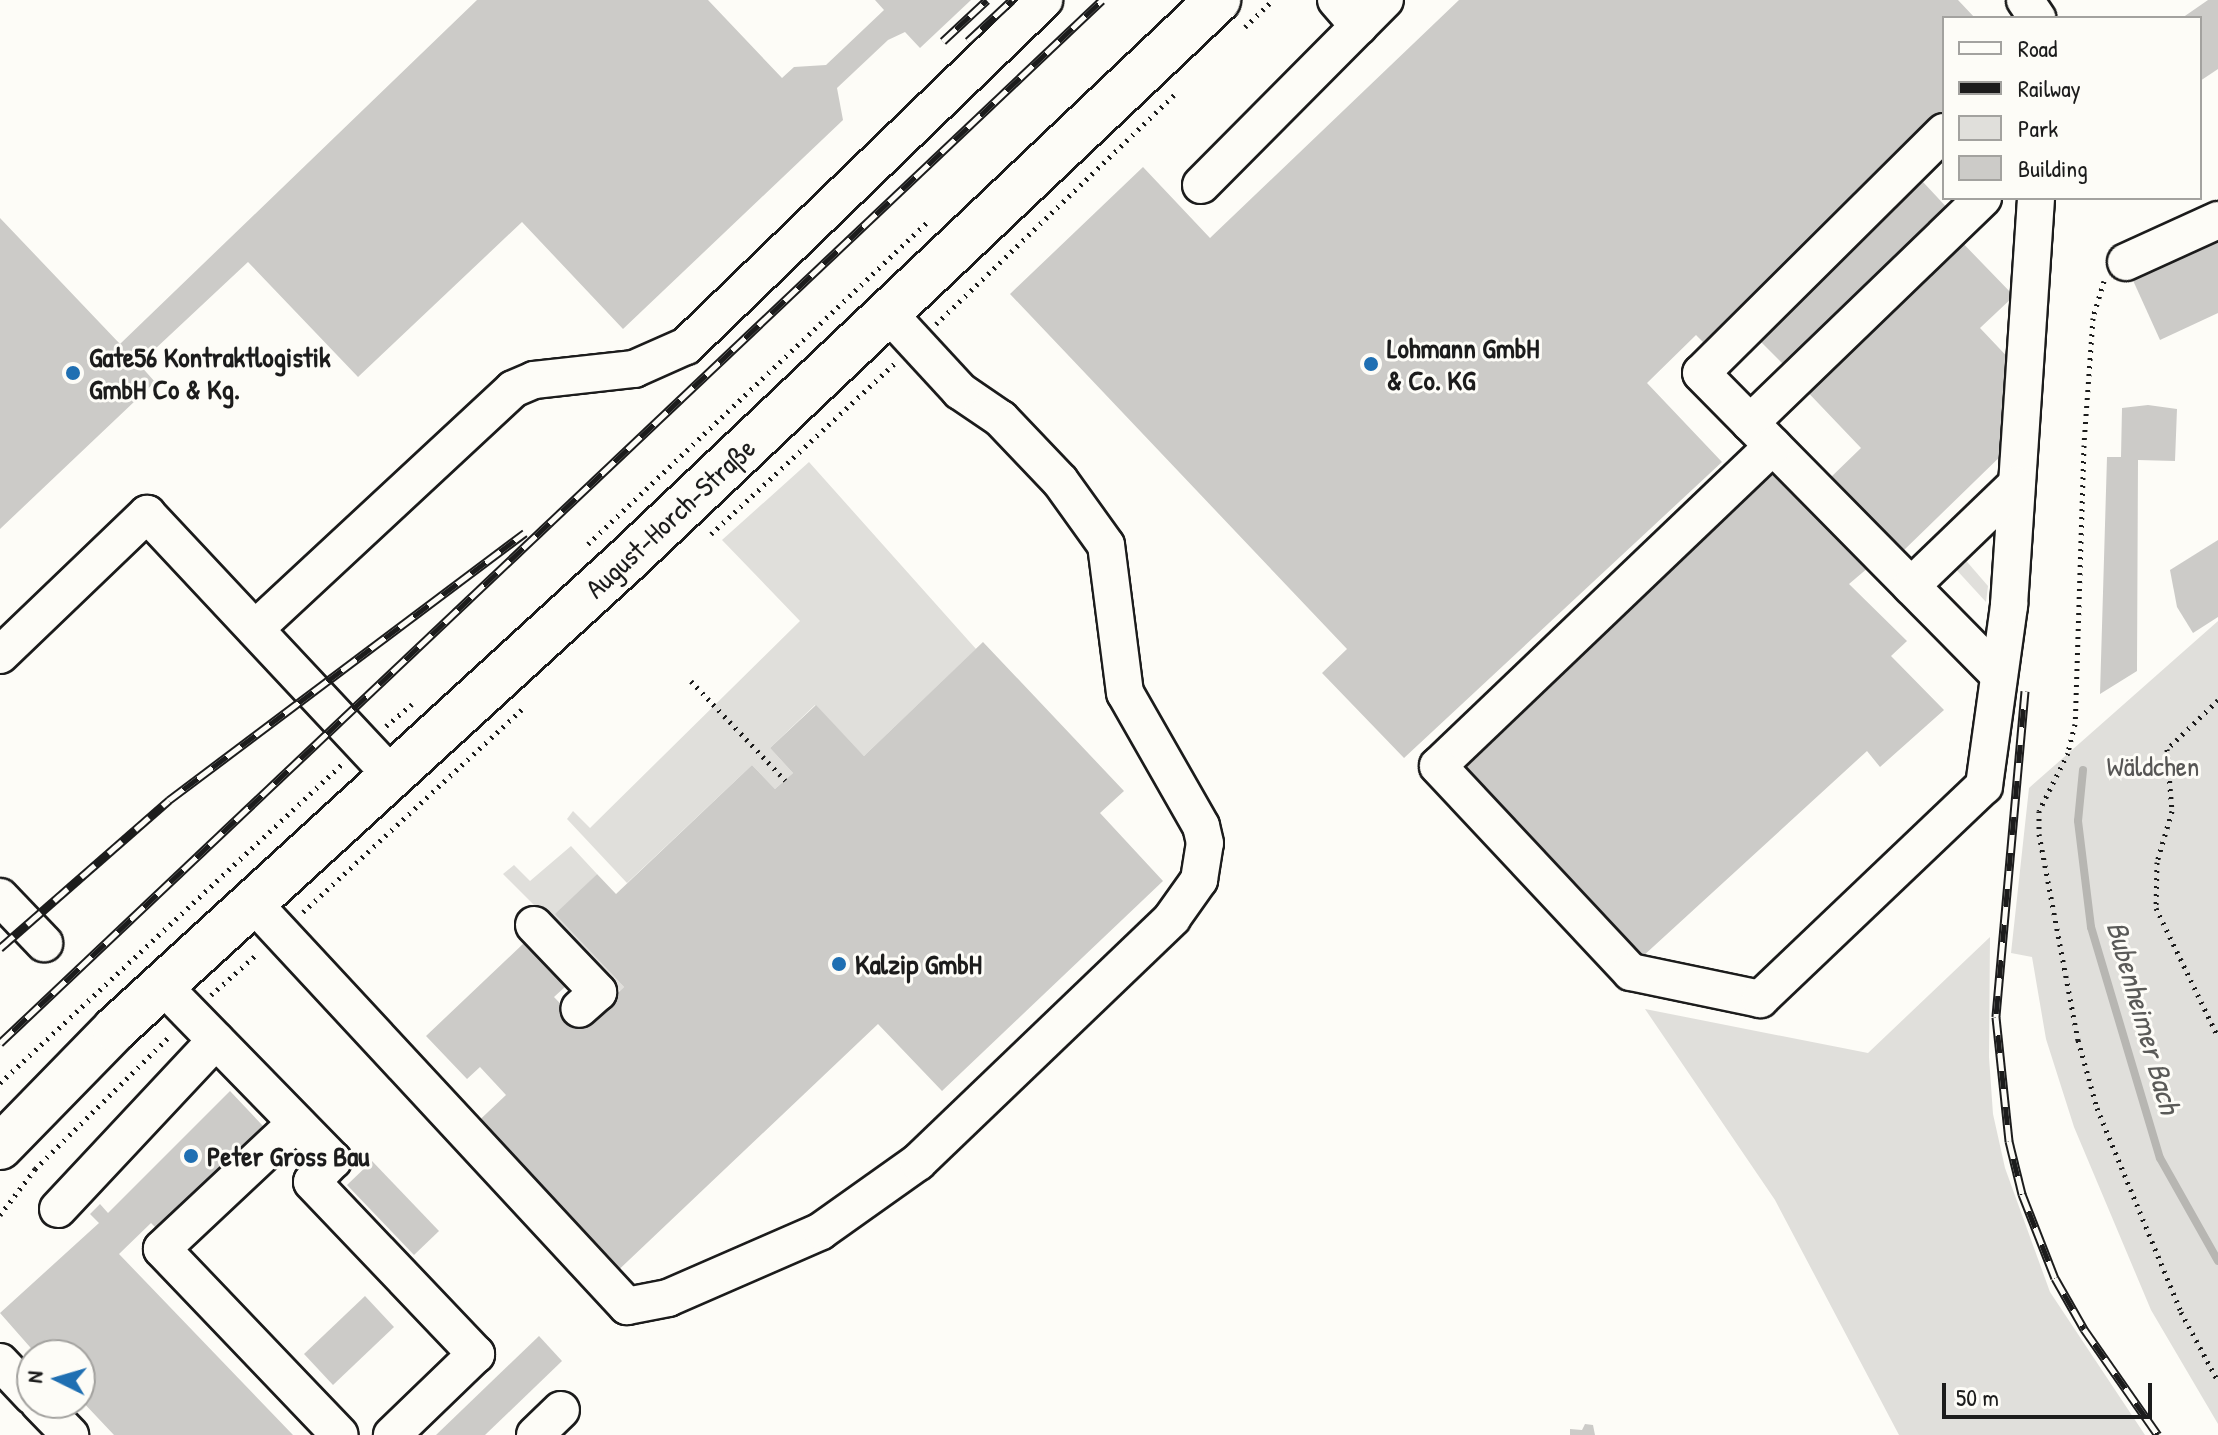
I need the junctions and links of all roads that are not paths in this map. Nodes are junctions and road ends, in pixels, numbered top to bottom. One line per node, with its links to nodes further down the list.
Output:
1 (1044, 0): 15 (lane)
2 (1218, 0): 11 (main road, August-Horch-Straße)
3 (1385, 0): 4 (lane)
4 (1348, 13): 6 (lane)
5 (1942, 134): 12 (lane)
6 (1201, 185)
7 (1981, 200): 12 (lane)
8 (2036, 200): 13 (lane)
9 (2218, 220): 10 (lane)
10 (2126, 262)
11 (887, 312): 18 (main road, August-Horch-Straße); 20 (lane)
12 (1762, 434): 14 (lane); 17 (lane)
13 (2016, 485): 14 (lane); 17 (lane)
14 (1911, 586): 17 (lane)
15 (255, 629): 16 (lane); 18 (lane)
16 (0, 655)
17 (1999, 675)
18 (378, 761): 20 (main road, August-Horch-Straße)
19 (0, 897): 22 (lane)
20 (253, 903): 23 (main road, August-Horch-Straße)
21 (534, 925): 24 (lane)
22 (44, 943)
23 (162, 985): 25 (lane); 26 (main road, August-Horch-Straße)
24 (579, 1009)
25 (216, 1040): 27 (lane); 30 (lane)
26 (20, 1113): 28 (main road, August-Horch-Straße); 29 (main road)
27 (296, 1123): 36 (lane); 37 (lane)
28 (0, 1147)
29 (0, 1177)
30 (58, 1209)
31 (0, 1362): 32 (lane)
32 (16, 1379)
33 (561, 1410): 38 (lane)
34 (54, 1419): 35 (lane)
35 (70, 1435)
36 (340, 1435)
37 (392, 1435)
38 (535, 1435)

